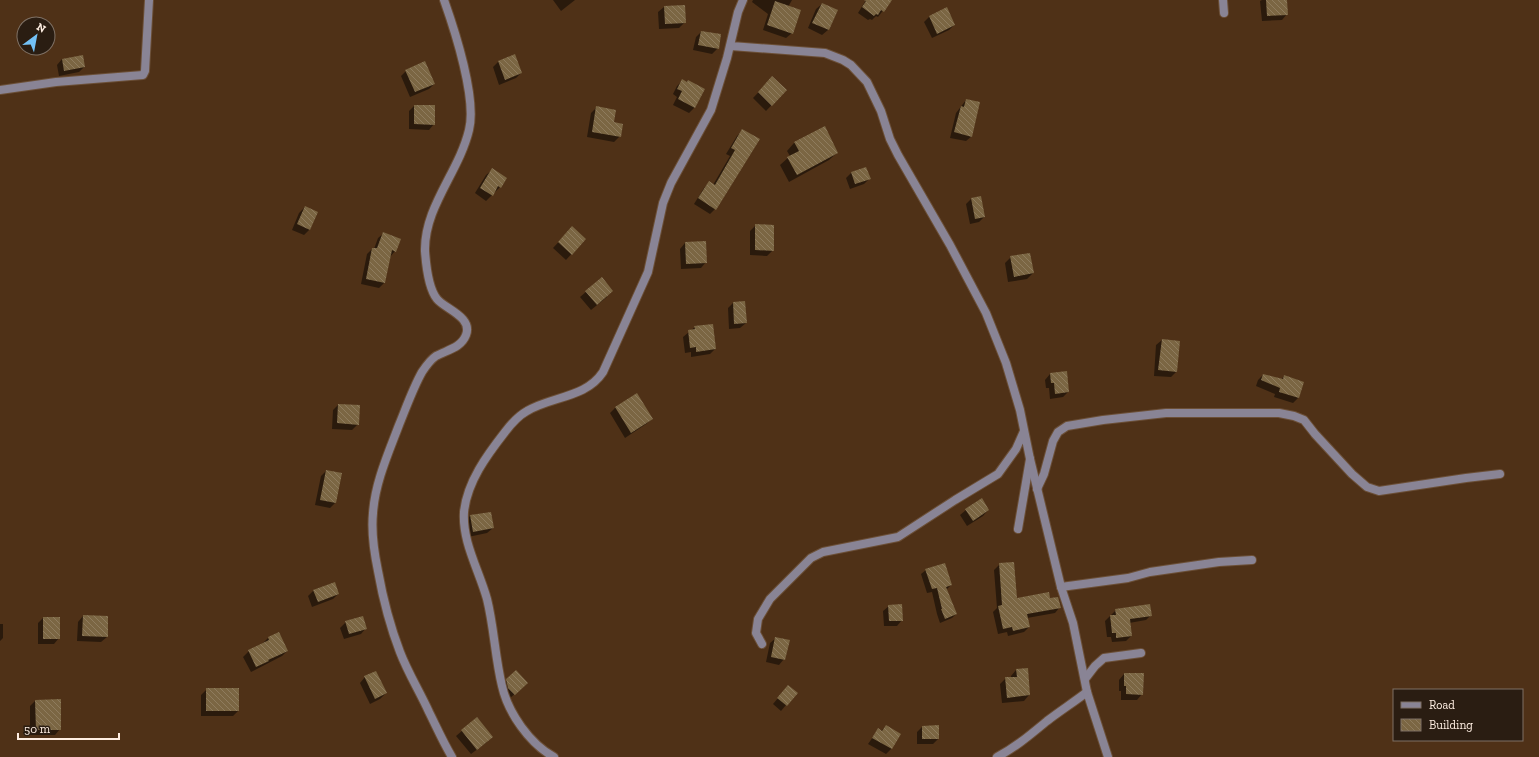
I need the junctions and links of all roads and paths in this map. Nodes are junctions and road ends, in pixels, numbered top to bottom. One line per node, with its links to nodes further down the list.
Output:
1 (148, 0): 7 (street)
2 (444, 0): 19 (street)
3 (743, 0): 6 (street)
4 (1223, 0): 5 (street)
5 (1224, 13)
6 (730, 46): 8 (street); 20 (street)
7 (0, 90)
8 (1024, 431): 9 (street); 15 (street)
9 (1030, 459): 11 (street); 12 (street)
10 (1500, 474): 11 (street)
11 (1038, 488): 14 (street)
12 (1018, 529)
13 (1252, 560): 14 (street)
14 (1061, 586): 17 (street)
15 (762, 644)
16 (1141, 653): 17 (street)
17 (1085, 679): 18 (street)
18 (1087, 692): 21 (street); 22 (street)
19 (452, 757)
20 (554, 757)
21 (997, 757)
22 (1108, 757)

